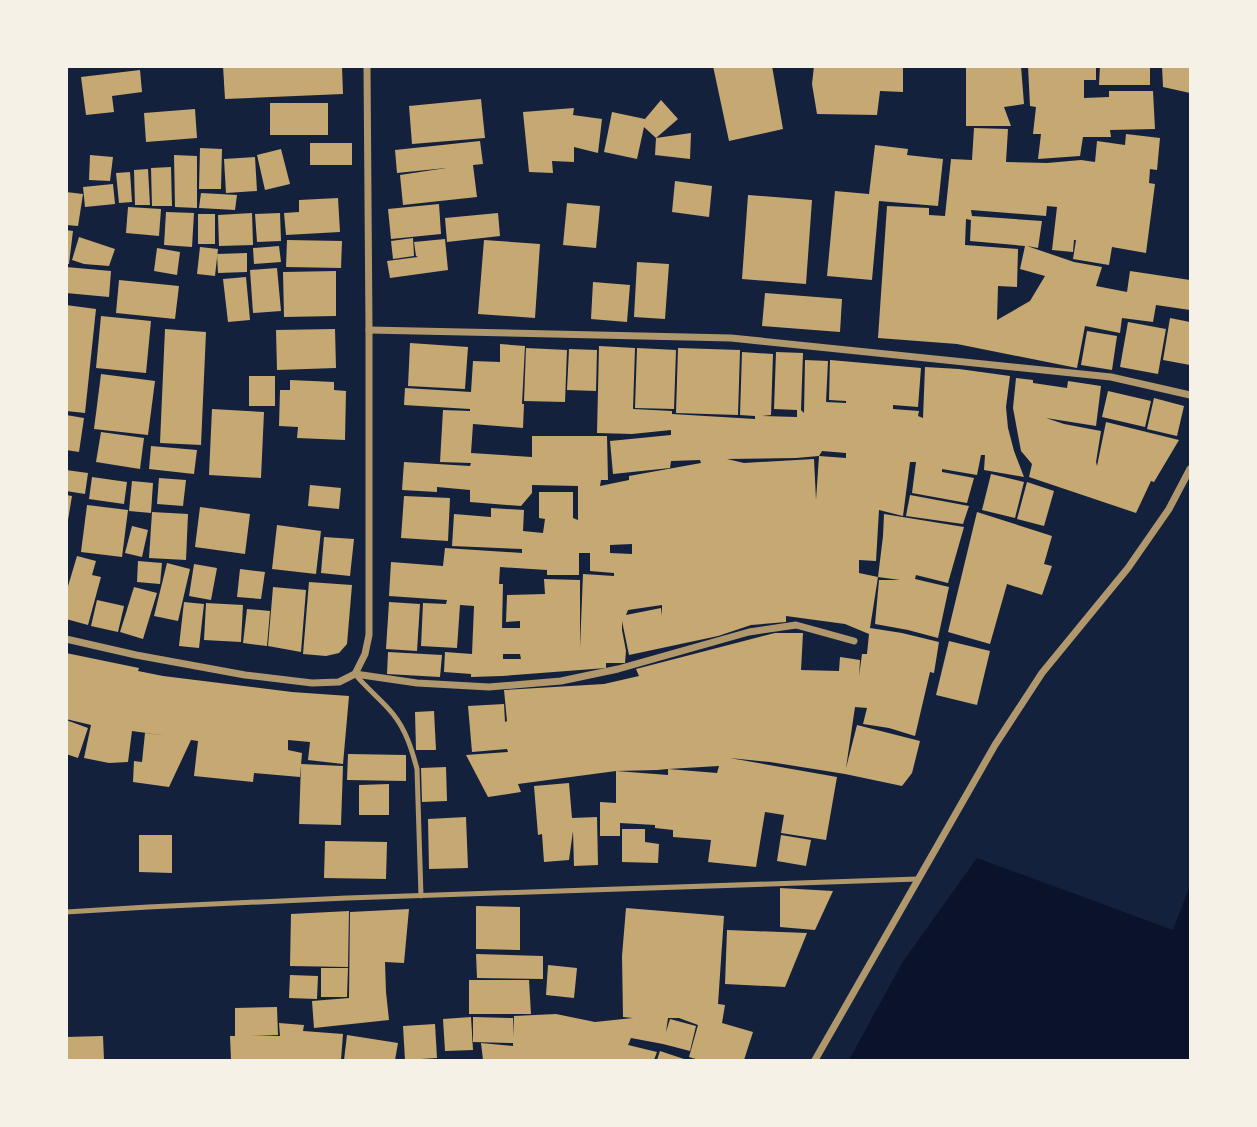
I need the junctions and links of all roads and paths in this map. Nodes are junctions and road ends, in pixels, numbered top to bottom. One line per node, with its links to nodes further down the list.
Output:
1 (367, 66): 2 (street)
2 (369, 330): 3 (street); 7 (street)
3 (1191, 395)
4 (1191, 468): 8 (street)
5 (66, 639): 7 (street)
6 (854, 641): 7 (street)
7 (355, 674): 9 (lane)
8 (918, 879): 9 (lane); 11 (street)
9 (421, 896): 10 (lane)
10 (66, 912)
11 (815, 1060)

